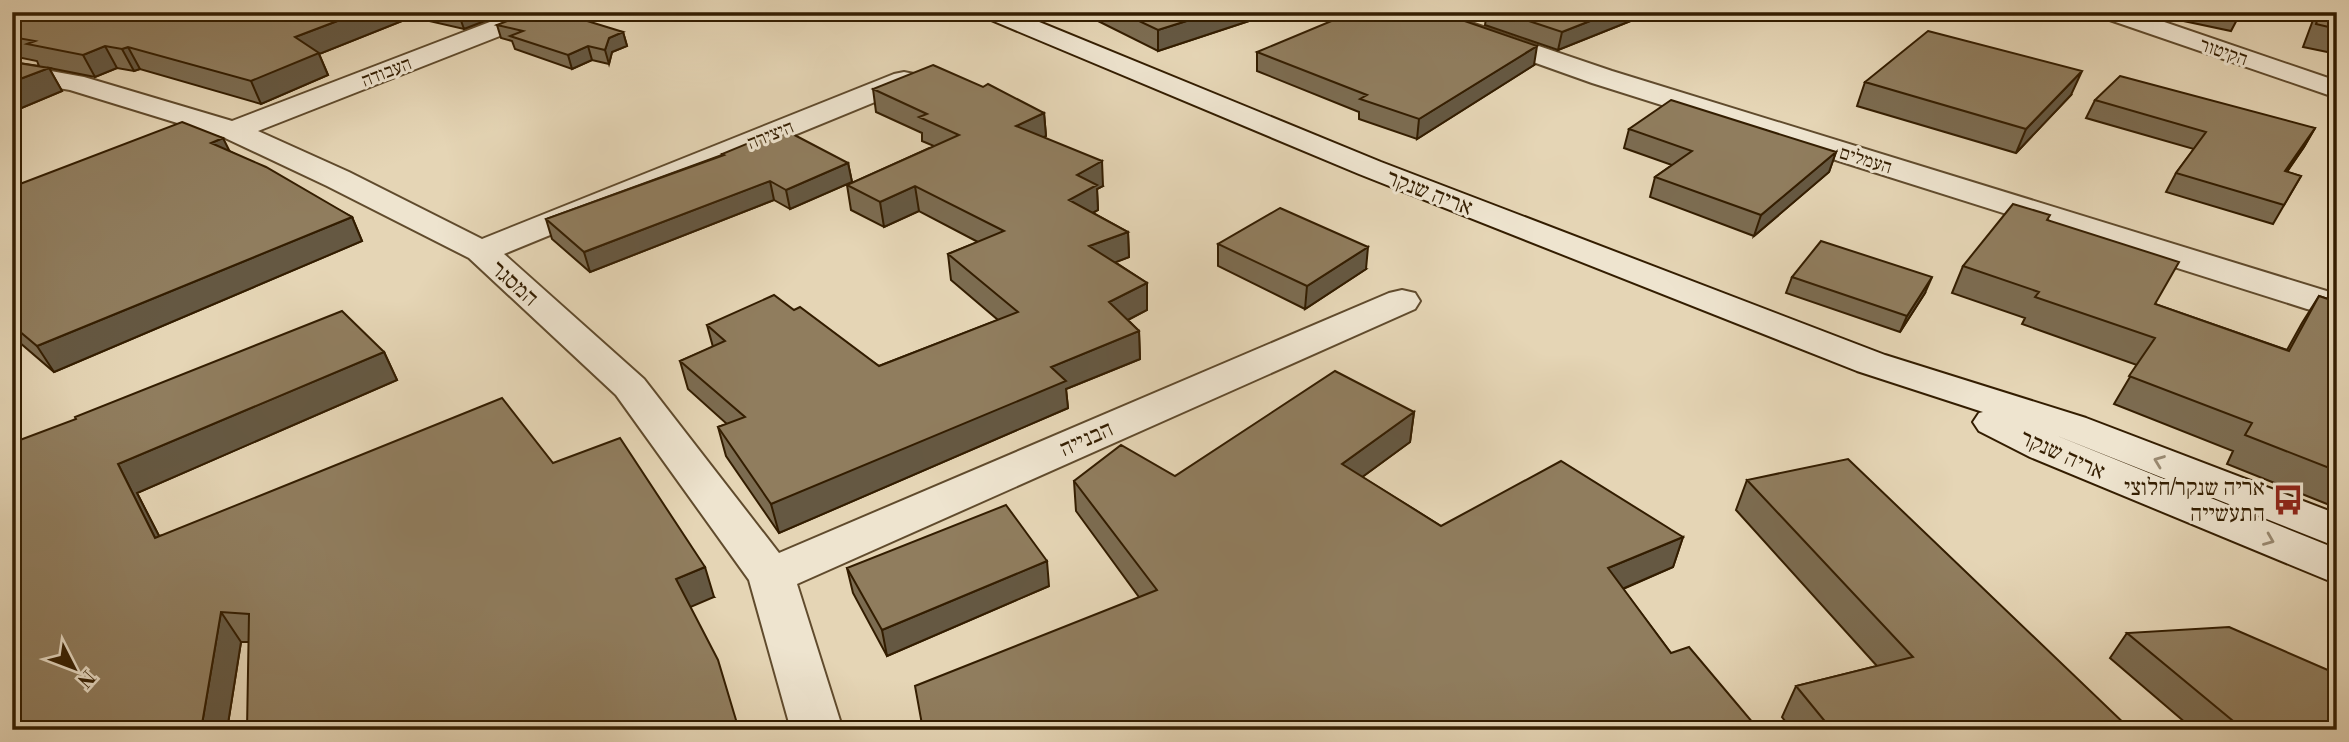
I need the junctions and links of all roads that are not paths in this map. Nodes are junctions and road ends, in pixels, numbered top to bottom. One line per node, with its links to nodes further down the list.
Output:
1 (538, 12): 8 (street, העבודה)
2 (993, 12): 12 (street, אריה שנקר)
3 (1415, 12): 11 (street, העמלים)
4 (2110, 12): 7 (street, הקיטור)
5 (12, 72): 8 (street, המסגר)
6 (904, 80): 9 (street, היצירה)
7 (2337, 90)
8 (233, 131): 9 (street, המסגר)
9 (481, 251): 15 (street, המסגר)
10 (1402, 301): 15 (street, הבנייה)
11 (2331, 304)
12 (1871, 363): 13 (street, אריה שנקר, one-way to 12); 14 (street, אריה שנקר, one-way to 14)
13 (2337, 531)
14 (2337, 567)
15 (771, 576): 16 (street, המסגר)
16 (817, 730)

